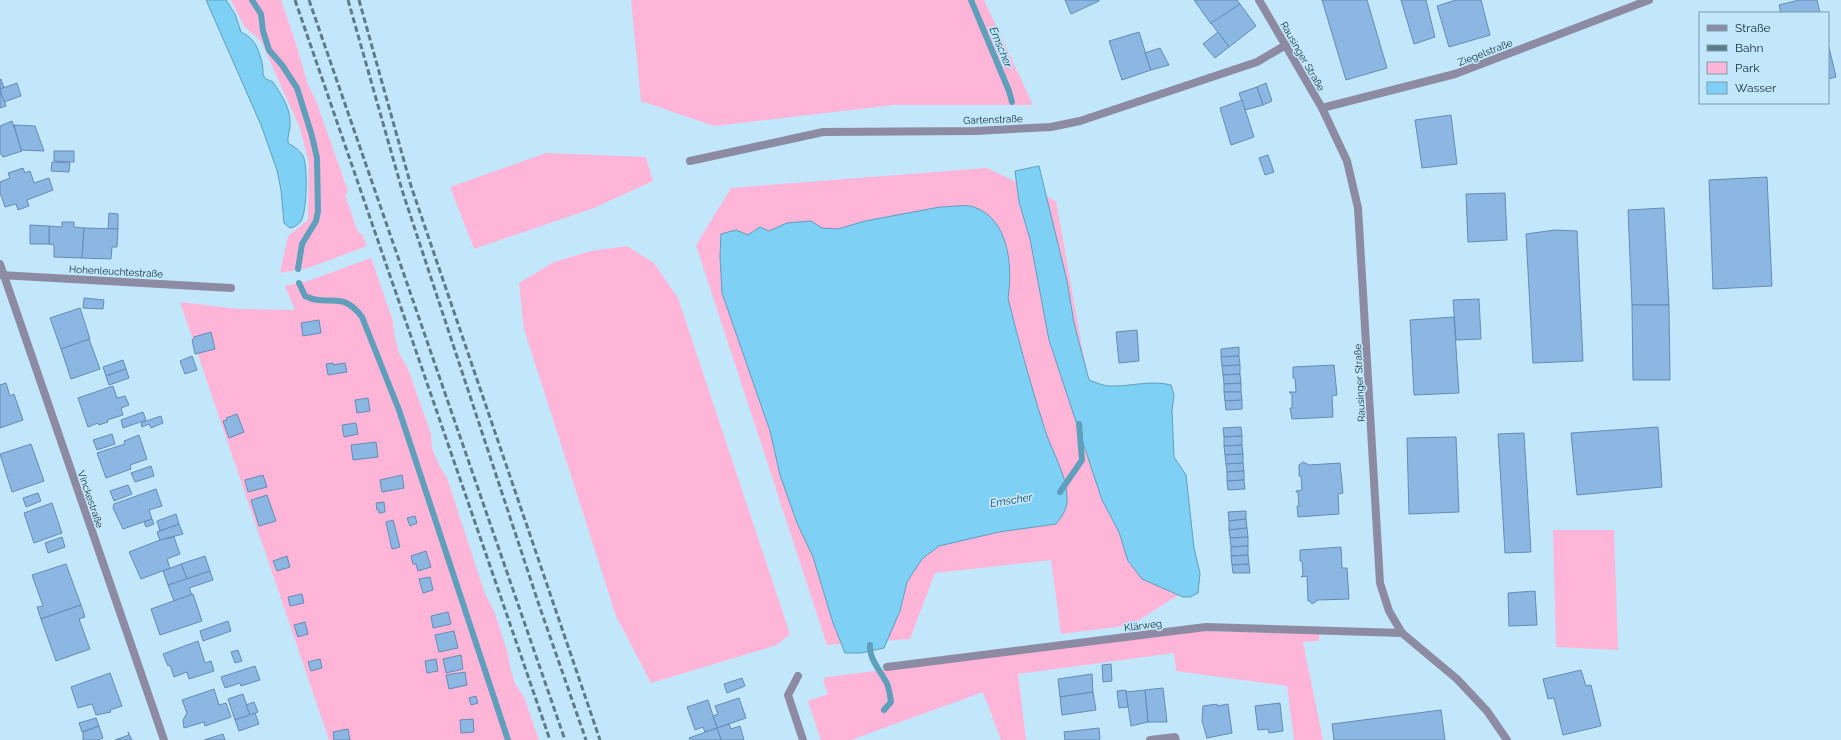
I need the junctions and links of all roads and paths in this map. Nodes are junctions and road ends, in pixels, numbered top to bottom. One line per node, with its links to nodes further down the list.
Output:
1 (1259, 0): 3 (street, Rausinger Straße)
2 (1649, 0): 4 (street, Ziegelstraße)
3 (1286, 45): 4 (street, Rausinger Straße); 5 (street, Gartenstraße)
4 (1322, 108): 9 (street, Rausinger Straße)
5 (690, 161)
6 (0, 264): 7 (street, Vinckestraße)
7 (2, 275): 8 (street, Hohenleuchtestraße); 12 (street, Vinckestraße)
8 (231, 288)
9 (1402, 632): 10 (street, Klärweg); 16 (street, Rausinger Straße)
10 (887, 667)
11 (798, 676): 13 (street)
12 (164, 740)
13 (803, 740)
14 (1150, 740): 15 (street)
15 (1176, 740)
16 (1506, 740)

